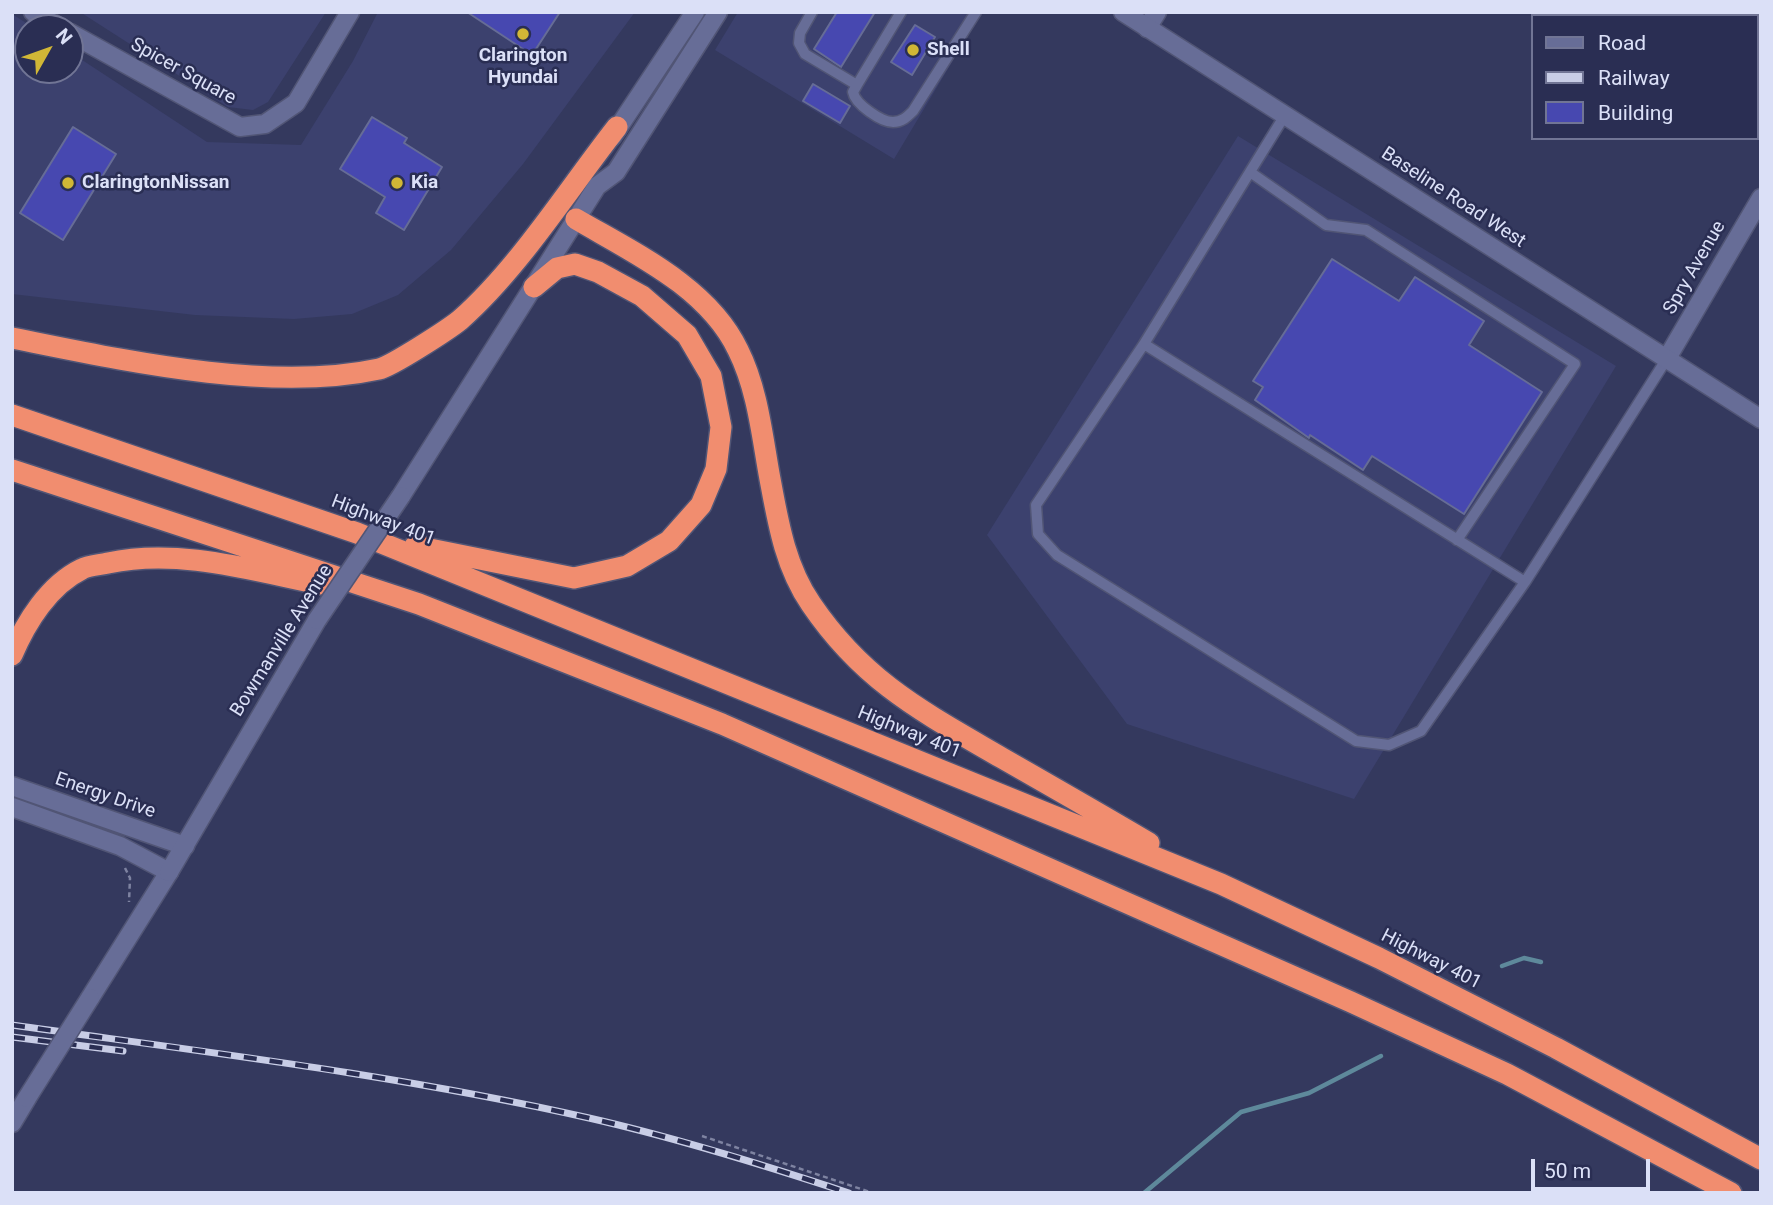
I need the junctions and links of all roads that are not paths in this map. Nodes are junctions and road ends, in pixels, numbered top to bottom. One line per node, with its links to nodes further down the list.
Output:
1 (350, 12): 9 (street, Spicer Square)
2 (695, 12): 12 (street, Bowmanville Avenue)
3 (718, 12): 14 (street, Bowmanville Avenue)
4 (812, 12): 10 (lane)
5 (901, 12): 10 (lane)
6 (976, 12): 10 (lane)
7 (1123, 12): 8 (street, Baseline Road West)
8 (1152, 20): 11 (street, Baseline Road West)
9 (84, 41)
10 (857, 85)
11 (1285, 115): 13 (lane); 20 (street, Baseline Road West)
12 (617, 127): 14 (street, Bowmanville Avenue); 18 (highway)
13 (1250, 172): 19 (lane); 25 (lane)
14 (597, 186): 16 (street, Bowmanville Avenue)
15 (1761, 198): 20 (street, Spry Avenue)
16 (576, 219): 17 (street, Bowmanville Avenue); 33 (highway)
17 (534, 287): 24 (highway); 31 (street, Bowmanville Avenue, bridge)
18 (12, 338)
19 (1144, 344): 25 (lane); 26 (lane)
20 (1666, 360): 22 (street, Baseline Road West); 26 (lane)
21 (12, 415): 24 (highway, Highway 401)
22 (1761, 419)
23 (12, 470): 27 (highway)
24 (356, 533): 33 (highway, Highway 401)
25 (1457, 540): 26 (lane)
26 (1525, 582)
27 (419, 604): 28 (highway); 36 (highway)
28 (12, 655)
29 (12, 786): 31 (street, Energy Drive)
30 (12, 807): 32 (street)
31 (185, 846): 32 (street, Bowmanville Avenue)
32 (169, 872): 34 (street, Bowmanville Avenue, bridge)
33 (1221, 884): 35 (highway, Highway 401)
34 (12, 1123)
35 (1761, 1159)
36 (1731, 1193)

